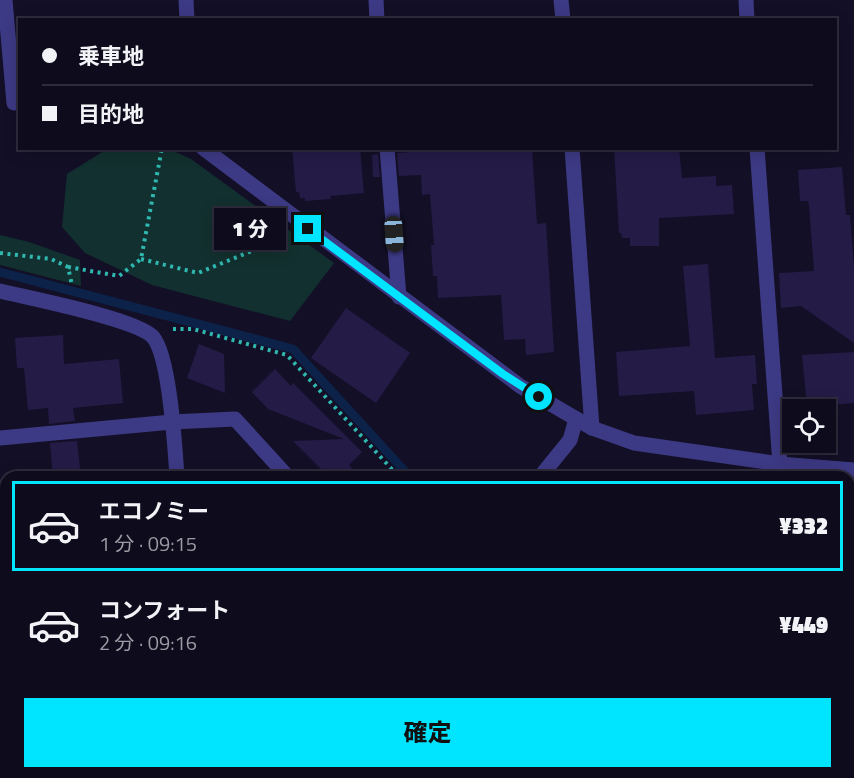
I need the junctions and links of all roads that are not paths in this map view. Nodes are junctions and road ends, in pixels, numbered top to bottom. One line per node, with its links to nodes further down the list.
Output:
1 (5, 0): 10 (street)
2 (186, 0): 6 (street)
3 (376, 0): 7 (street)
4 (561, 0): 8 (street)
5 (746, 0): 9 (street)
6 (187, 18)
7 (377, 18)
8 (563, 18)
9 (747, 18)
10 (11, 103)
11 (206, 150): 16 (street)
12 (387, 150): 16 (street)
13 (572, 150): 19 (street)
14 (757, 150): 21 (street)
15 (0, 291): 18 (street)
16 (399, 297): 17 (street)
17 (576, 419): 19 (street); 25 (street)
18 (172, 422): 20 (street); 23 (street); 24 (street)
19 (592, 428): 21 (street)
20 (0, 438)
21 (780, 464): 22 (street)
22 (854, 470)
23 (176, 471)
24 (283, 471)
25 (545, 471)

